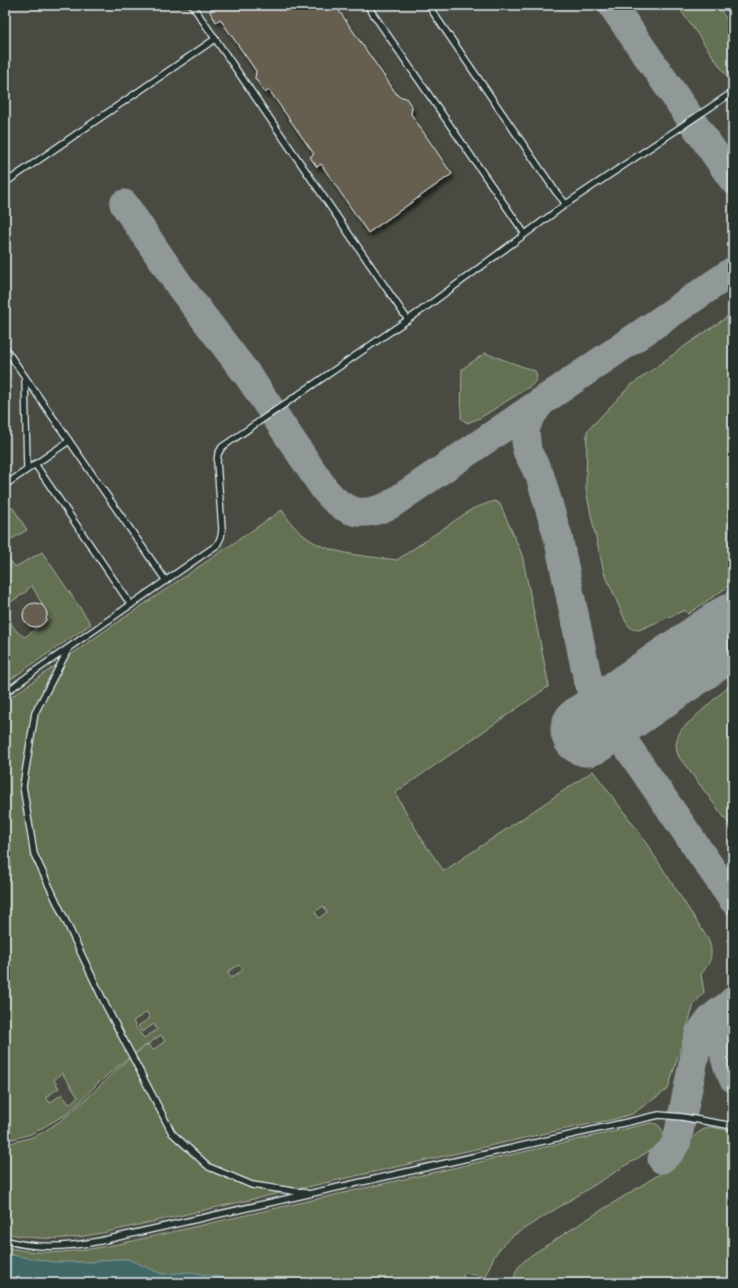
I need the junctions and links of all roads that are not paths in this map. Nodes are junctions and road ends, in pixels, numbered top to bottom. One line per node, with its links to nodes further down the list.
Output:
1 (192, 5): 4 (lane)
2 (367, 5): 8 (lane)
3 (428, 5): 7 (lane)
4 (215, 39): 6 (lane); 9 (lane)
5 (733, 92): 7 (lane)
6 (5, 183)
7 (566, 204): 8 (lane)
8 (525, 234): 9 (lane)
9 (408, 320): 16 (lane)
10 (5, 348): 11 (lane)
11 (25, 377): 12 (lane); 14 (lane)
12 (69, 441): 13 (lane); 16 (lane)
13 (35, 464): 14 (lane); 17 (lane)
14 (27, 469): 15 (lane)
15 (5, 485)
16 (166, 581): 17 (lane)
17 (131, 605): 18 (lane)
18 (70, 647): 19 (lane); 21 (lane)
19 (5, 693)
20 (733, 1126): 21 (lane)
21 (310, 1194): 22 (lane)
22 (5, 1240)

